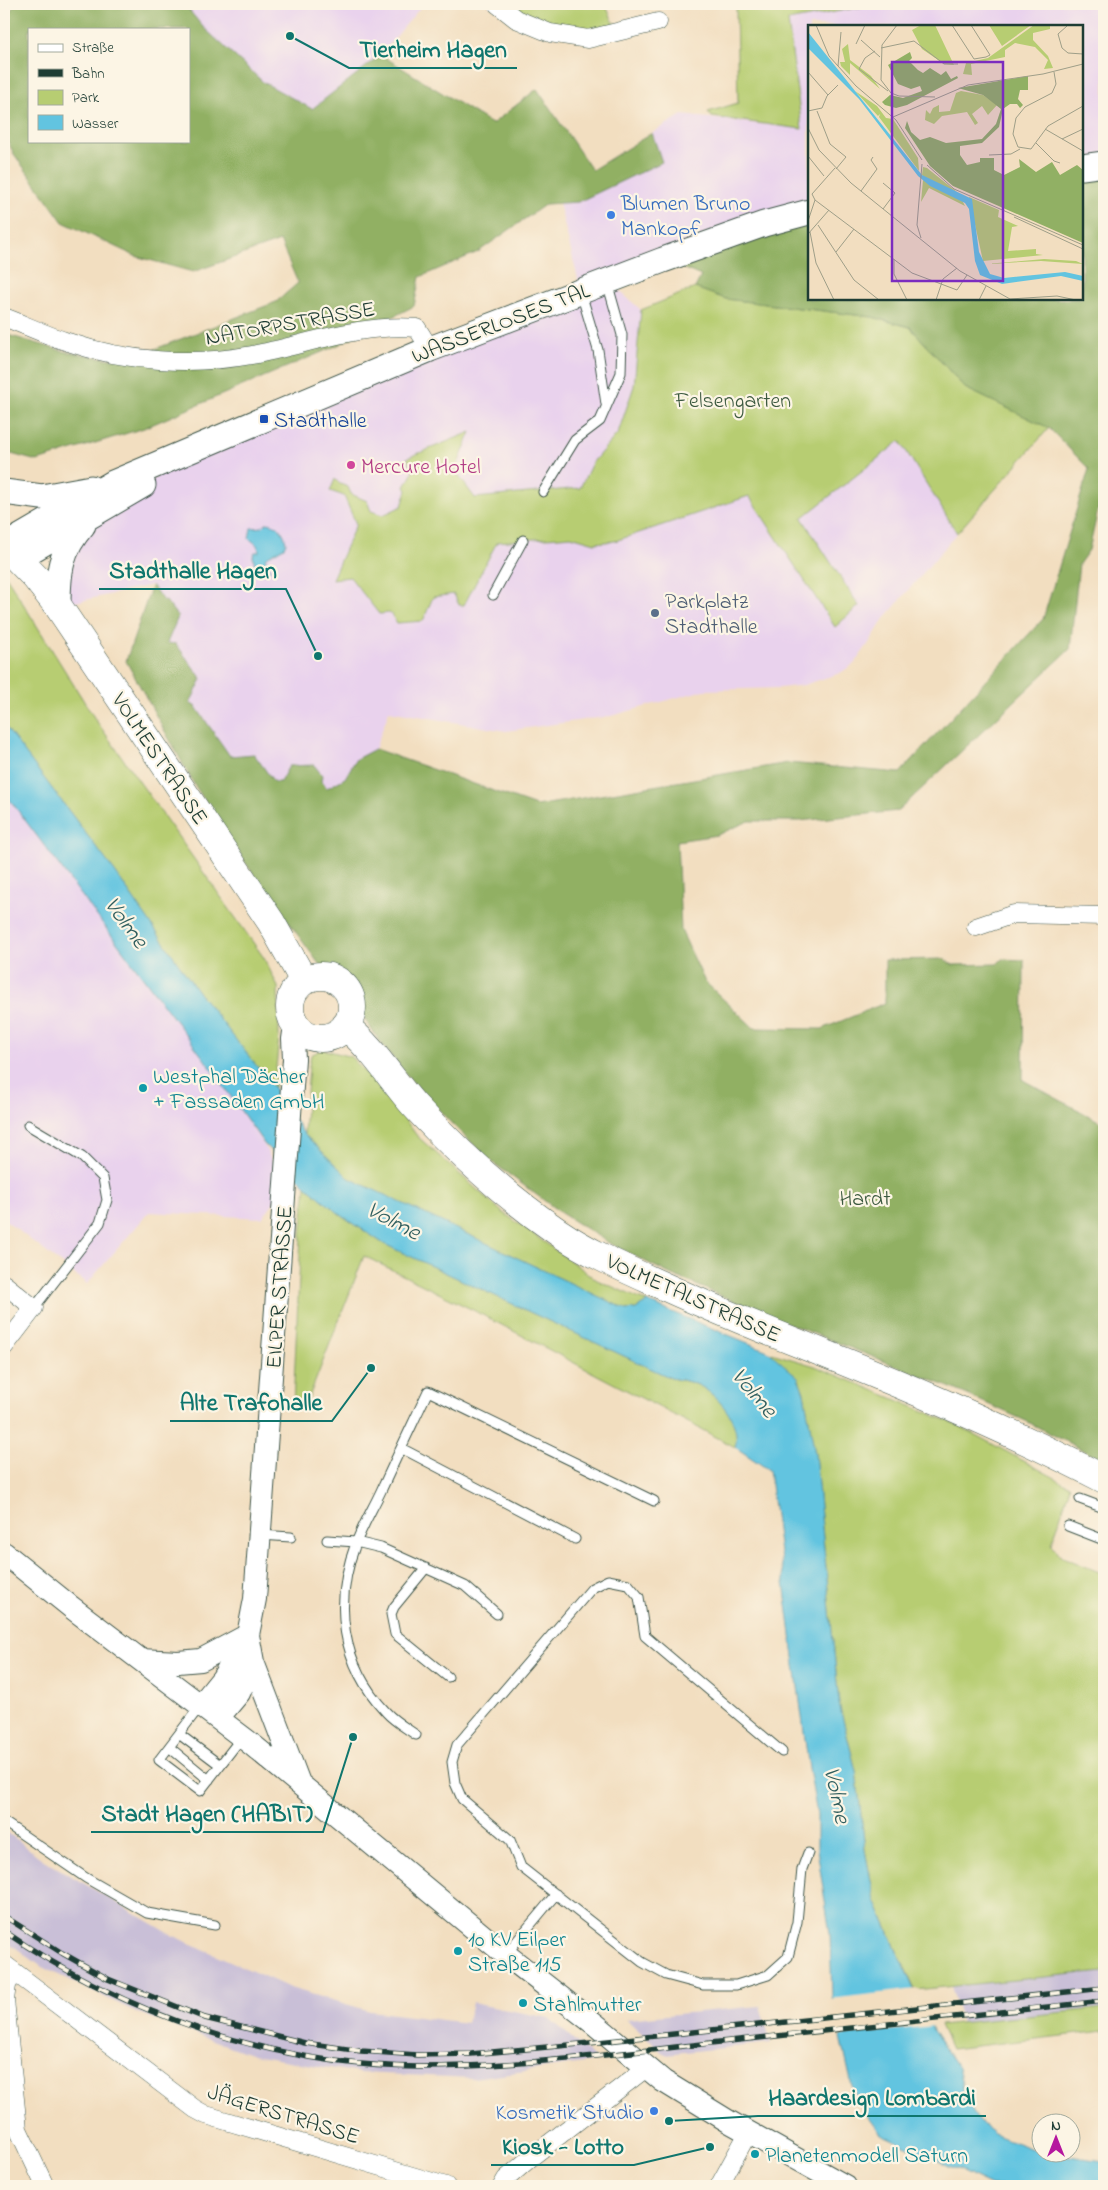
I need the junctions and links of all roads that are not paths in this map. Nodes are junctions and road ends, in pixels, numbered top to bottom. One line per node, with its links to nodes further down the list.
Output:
1 (497, 4): 2 (street)
2 (658, 22)
3 (1104, 164): 4 (main road)
4 (1083, 167)
5 (808, 212): 6 (main road, WASSERLOSES TAL)
6 (607, 281): 7 (main road, WASSERLOSES TAL); 10 (lane)
7 (581, 290): 9 (main road, WASSERLOSES TAL); 10 (lane)
8 (4, 317): 9 (street, NATORPSTRASSE)
9 (430, 349): 11 (main road, WASSERLOSES TAL)
10 (606, 404): 14 (lane)
11 (197, 448): 12 (main road, WASSERLOSES TAL); 15 (main road, WASSERLOSES TAL)
12 (113, 483): 13 (main road, WASSERLOSES TAL); 17 (main road, WASSERLOSES TAL)
13 (4, 492)
14 (544, 492)
15 (90, 517): 17 (main road, WASSERLOSES TAL); 19 (main road, WASSERLOSES TAL)
16 (523, 540): 18 (lane)
17 (9, 550): 19 (main road, VOLMESTRASSE)
18 (493, 595)
19 (58, 606): 22 (main road, VOLMESTRASSE)
20 (1104, 916): 21 (street)
21 (976, 927)
22 (304, 981): 23 (main road); 24 (main road)
23 (345, 1026): 24 (main road); 30 (main road, VOLMETALSTRASSE)
24 (302, 1031): 35 (street, EILPER STRASSE)
25 (28, 1125): 27 (lane)
26 (4, 1284): 27 (street)
27 (34, 1308): 28 (street)
28 (4, 1347)
29 (401, 1448): 32 (lane); 37 (lane); 40 (lane)
30 (1104, 1479)
31 (1080, 1498): 33 (lane)
32 (654, 1501)
33 (1104, 1508)
34 (1068, 1526): 39 (lane)
35 (259, 1535): 36 (lane); 44 (street, EILPER STRASSE)
36 (291, 1537)
37 (575, 1539)
38 (327, 1540): 40 (lane)
39 (1104, 1540)
40 (356, 1542): 42 (lane); 50 (lane)
41 (4, 1553): 45 (street)
42 (426, 1568): 43 (lane); 47 (lane)
43 (498, 1614)
44 (248, 1635): 45 (street); 46 (street, EILPER STRASSE); 48 (street, EILPER STRASSE)
45 (141, 1660): 48 (street)
46 (253, 1662): 48 (street); 56 (street, EILPER STRASSE)
47 (448, 1677)
48 (210, 1712): 49 (lane); 51 (street)
49 (179, 1734): 52 (lane); 54 (lane)
50 (416, 1735)
51 (242, 1737): 54 (lane); 56 (street)
52 (169, 1747): 55 (lane); 55 (lane)
53 (782, 1752): 59 (lane)
54 (220, 1765): 55 (lane)
55 (209, 1780)
56 (300, 1786): 61 (street)
57 (4, 1822): 60 (lane)
58 (808, 1853): 59 (lane)
59 (556, 1894): 61 (lane)
60 (215, 1925)
61 (505, 1954): 63 (street)
62 (9, 1968): 64 (street); 67 (street, JÄGERSTRASSE)
63 (646, 2068): 65 (street); 68 (street)
64 (8, 2087): 66 (street)
65 (748, 2133): 69 (street); 70 (street)
66 (45, 2186)
67 (446, 2186)
68 (502, 2186)
69 (719, 2186)
70 (845, 2186)

